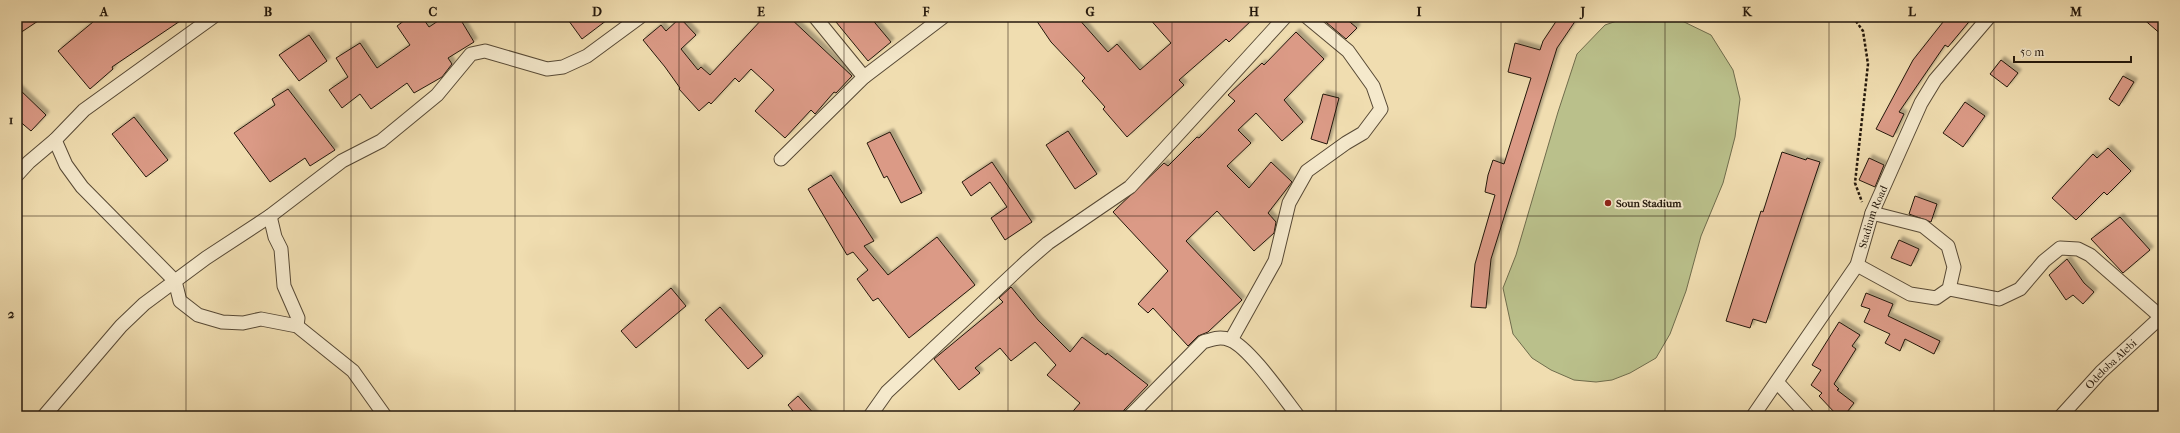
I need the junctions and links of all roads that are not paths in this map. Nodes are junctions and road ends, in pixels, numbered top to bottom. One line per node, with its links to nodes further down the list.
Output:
1 (213, 17): 9 (street)
2 (640, 17): 13 (street)
3 (815, 17): 8 (street)
4 (943, 17): 8 (street)
5 (1285, 17): 23 (street)
6 (1307, 17): 19 (street)
7 (1989, 17): 12 (street, Stadium Road)
8 (864, 77): 10 (street)
9 (55, 140): 11 (street); 15 (street)
10 (781, 159)
11 (17, 175)
12 (1872, 213): 14 (street, Stadium Road); 16 (street)
13 (270, 216): 15 (street); 18 (street)
14 (1857, 265): 16 (street); 20 (street, Stadium Road)
15 (175, 281): 18 (street); 21 (street)
16 (1948, 289): 17 (street)
17 (2162, 316): 28 (street, Odeloba Alebi)
18 (298, 326): 22 (street)
19 (1231, 340): 24 (street); 25 (street)
20 (1777, 382): 26 (street, Stadium Road); 27 (street)
21 (44, 416)
22 (384, 416)
23 (870, 416)
24 (1130, 416)
25 (1298, 416)
26 (1753, 416)
27 (1808, 416)
28 (2061, 416)

